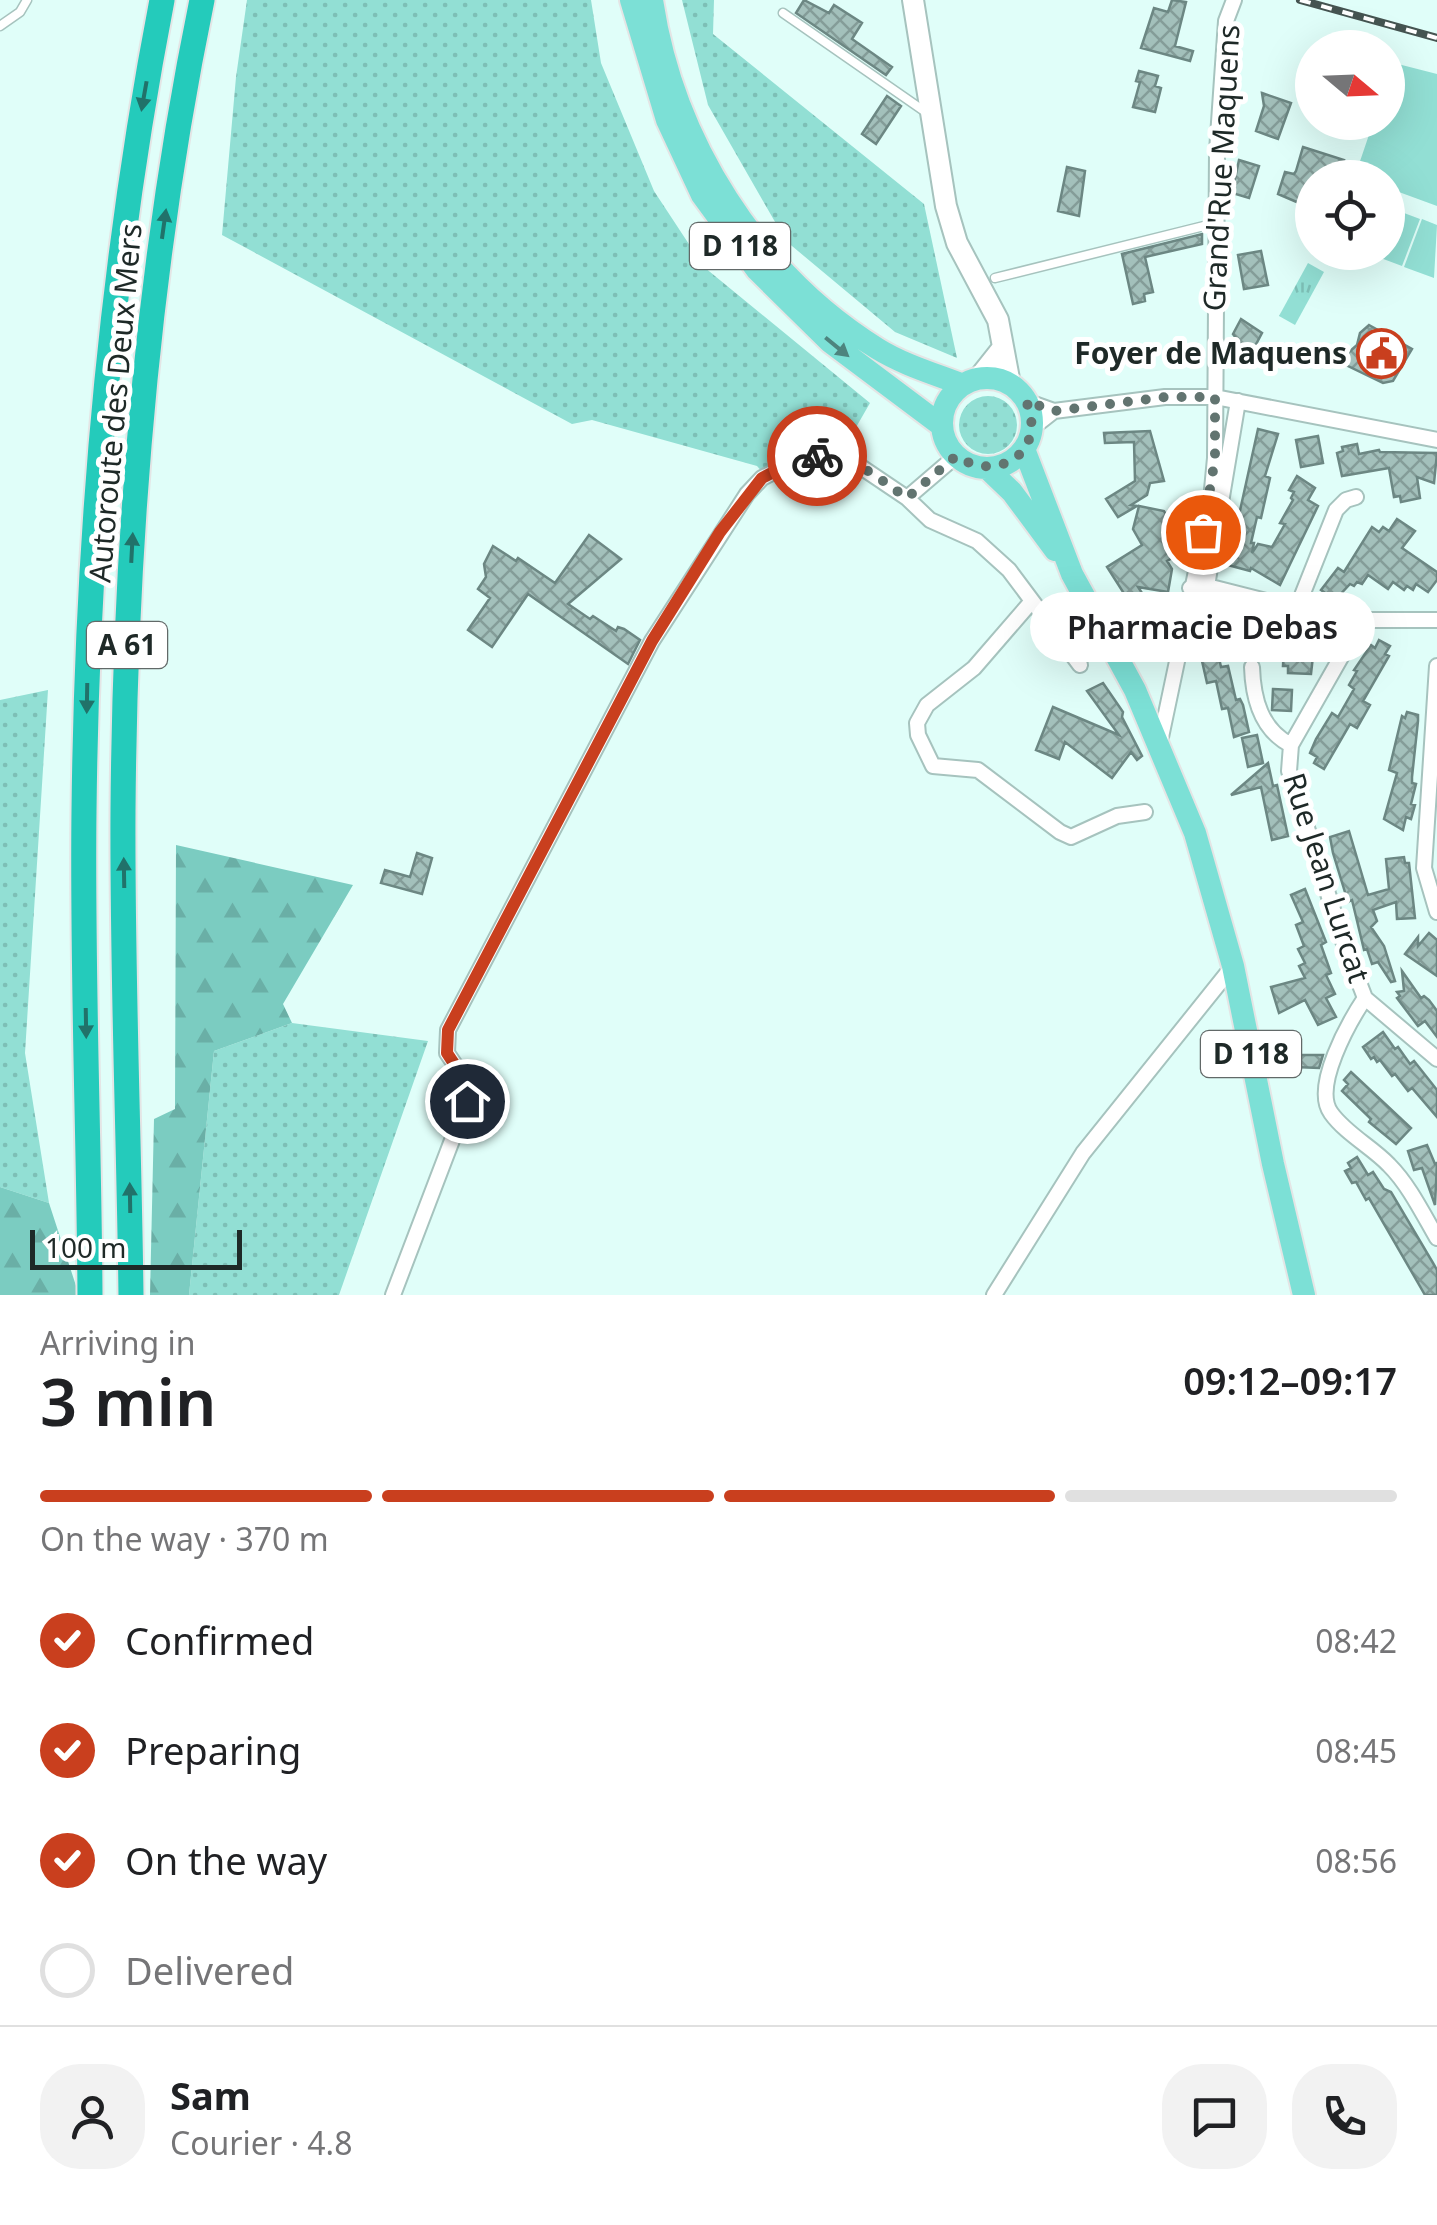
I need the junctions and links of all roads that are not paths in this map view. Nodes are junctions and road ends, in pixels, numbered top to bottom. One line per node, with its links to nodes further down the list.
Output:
1 (27, 0): 9 (lane)
2 (162, 0): 44 (highway, Autoroute des Deux Mers / A 61, one-way to 44)
3 (202, 0): 45 (highway, Autoroute des Deux Mers / A 61, one-way to 3)
4 (631, 0): 19 (main road, D 118, one-way to 19)
5 (652, 0): 14 (main road, D 118)
6 (913, 0): 10 (main road)
7 (1233, 2): 11 (street, Grand'Rue Maquens)
8 (783, 13): 10 (lane)
9 (0, 26)
10 (929, 114): 13 (main road)
11 (1216, 223): 12 (lane); 16 (street, Grand'Rue Maquens)
12 (995, 278)
13 (1001, 350): 14 (main road); 15 (main road)
14 (970, 382): 15 (main road); 19 (main road)
15 (1018, 392): 18 (street); 20 (main road)
16 (1215, 397): 17 (street); 18 (street); 28 (street, Grand'Rue Maquens)
17 (1238, 402): 21 (street); 27 (street)
18 (1054, 411): 20 (street)
19 (942, 426): 22 (main road)
20 (1028, 439): 23 (main road); 26 (main road, D 118)
21 (1437, 440)
22 (956, 456): 23 (main road); 24 (street)
23 (987, 468): 26 (main road, D 118)
24 (907, 498): 29 (street); 46 (street)
25 (1356, 498): 30 (street)
26 (1072, 574): 37 (main road, D 118)
27 (1207, 586): 28 (street); 30 (street)
28 (1190, 588): 37 (street, Grand'Rue Maquens)
29 (1032, 601): 33 (street); 38 (street)
30 (1297, 608): 32 (street)
31 (1437, 620): 32 (street)
32 (1361, 622): 36 (street, Rue Jean Lurcat)
33 (1080, 665)
34 (1437, 666): 39 (street)
35 (1252, 667): 36 (street)
36 (1291, 745): 41 (street, Rue Jean Lurcat)
37 (1159, 747): 40 (main road, D 118)
38 (1145, 812)
39 (1437, 912)
40 (1233, 966): 47 (street); 48 (main road, D 118)
41 (1365, 998): 42 (street, Rue Jean Lurcat); 43 (street)
42 (1437, 1060)
43 (1437, 1238)
44 (90, 1295)
45 (131, 1295)
46 (393, 1295)
47 (994, 1295)
48 (1304, 1295)

